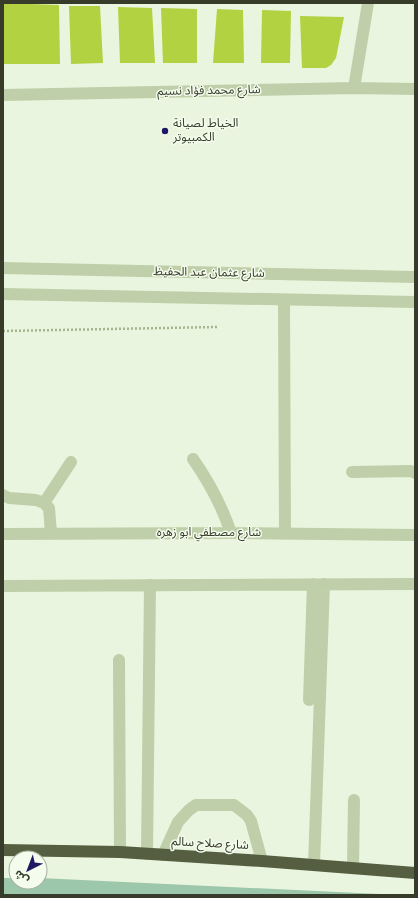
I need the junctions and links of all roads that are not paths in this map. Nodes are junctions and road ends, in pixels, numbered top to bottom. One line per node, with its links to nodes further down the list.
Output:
1 (368, 3): 2 (street)
2 (354, 88): 3 (street, شارع محمد فؤاد نسيم); 4 (street, شارع محمد فؤاد نسيم)
3 (415, 89)
4 (3, 94)
5 (3, 268): 6 (street, شارع عثمان عبد الحفيظ)
6 (415, 277)
7 (3, 294): 8 (street, شارع عثمان عبد الحفيظ)
8 (284, 300): 9 (street, شارع عثمان عبد الحفيظ); 19 (street)
9 (415, 302)
10 (193, 459): 17 (street)
11 (71, 462): 15 (street)
12 (352, 472): 13 (street)
13 (415, 473)
14 (3, 495): 15 (street)
15 (44, 503): 16 (street)
16 (51, 533): 17 (street, شارع مصطفي ابو زهره); 18 (street, شارع مصطفي ابو زهره)
17 (231, 533): 19 (street, شارع مصطفي ابو زهره)
18 (3, 534)
19 (285, 534): 20 (street, شارع مصطفي ابو زهره)
20 (415, 536)
21 (318, 584): 22 (street); 23 (street); 26 (street); 33 (street)
22 (415, 584)
23 (150, 585): 24 (street); 30 (street)
24 (3, 586)
25 (119, 660): 29 (street)
26 (309, 700)
27 (354, 800): 34 (street)
28 (3, 850): 29 (highway, شارع صلاح سالم)
29 (120, 852): 30 (highway, شارع صلاح سالم)
30 (147, 854): 31 (highway, شارع صلاح سالم)
31 (163, 855): 32 (highway, شارع صلاح سالم); 32 (street)
32 (262, 861): 33 (highway, شارع صلاح سالم)
33 (314, 865): 34 (highway, شارع صلاح سالم)
34 (353, 868): 35 (highway, شارع صلاح سالم)
35 (415, 872)

